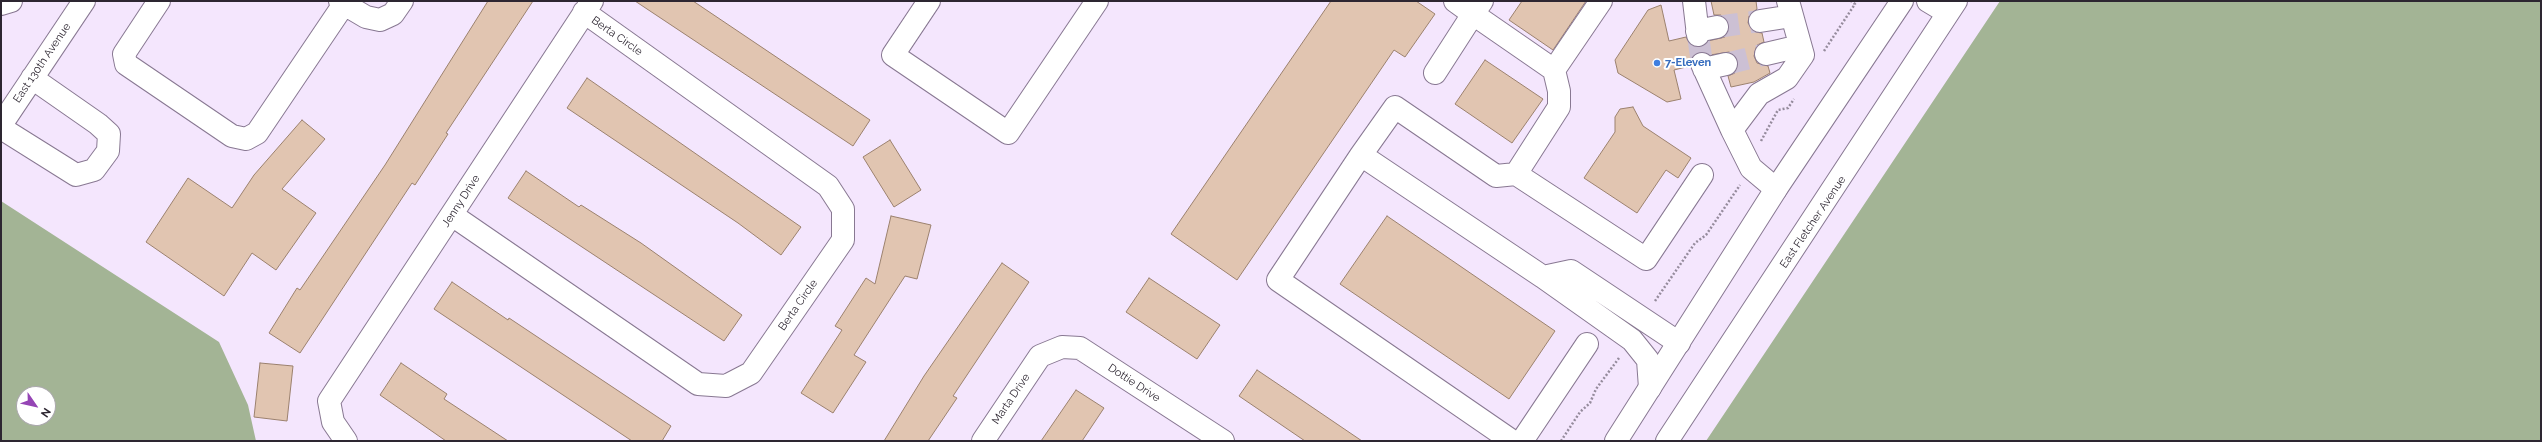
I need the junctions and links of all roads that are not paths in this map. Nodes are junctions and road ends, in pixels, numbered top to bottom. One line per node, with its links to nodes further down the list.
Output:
1 (11, 1): 13 (street)
2 (84, 1): 25 (street, East 130th Avenue)
3 (159, 1): 12 (street)
4 (402, 1): 12 (street)
5 (929, 1): 6 (street)
6 (1097, 1)
7 (1455, 1): 16 (street)
8 (1601, 1): 23 (street)
9 (1694, 1): 19 (street)
10 (1902, 1): 32 (street)
11 (1928, 1): 15 (street)
12 (342, 2)
13 (1, 4)
14 (588, 7): 33 (street, Jenny Drive); 33 (street, Berta Circle)
15 (1952, 7): 45 (street, East Fletcher Avenue)
16 (1477, 8): 23 (street); 24 (street)
17 (1790, 9): 18 (street); 20 (street)
18 (1760, 21)
19 (1704, 31)
20 (1800, 46): 21 (street); 28 (street)
21 (1766, 54)
22 (1726, 64): 28 (street)
23 (1554, 70): 30 (street)
24 (1435, 72)
25 (32, 78): 26 (street, East 130th Avenue); 27 (street)
26 (1, 124)
27 (1, 128)
28 (1732, 130): 32 (street)
29 (1361, 155): 30 (street); 34 (street); 42 (street)
30 (1516, 174): 31 (street)
31 (1702, 175)
32 (1776, 189): 35 (street)
33 (452, 215): 39 (street, Jenny Drive)
34 (1543, 277): 35 (street); 38 (street)
35 (1679, 343): 38 (street)
36 (1587, 344): 43 (street)
37 (1040, 356): 40 (street, Marta Drive); 41 (street, Dottie Drive)
38 (1650, 388): 44 (street)
39 (346, 441)
40 (983, 441)
41 (1223, 441)
42 (1512, 441)
43 (1522, 441)
44 (1616, 441)
45 (1667, 441)

